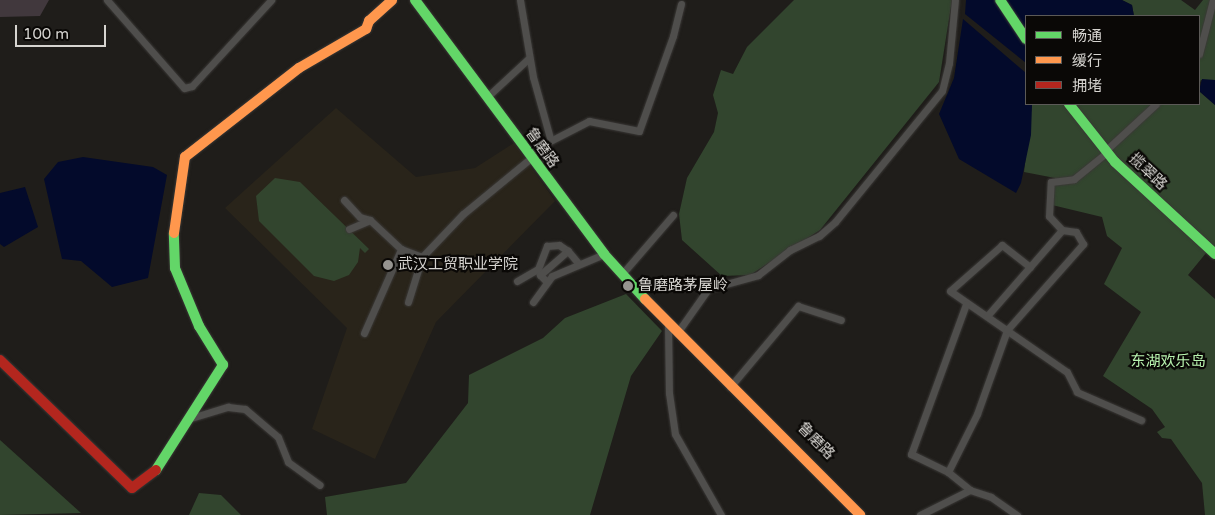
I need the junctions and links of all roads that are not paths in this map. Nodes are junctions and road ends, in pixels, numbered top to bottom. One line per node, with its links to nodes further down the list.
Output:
1 (107, 0): 2 (street)
2 (271, 0)
3 (392, 0): 46 (street)
4 (415, 0): 13 (street, 鲁磨路)
5 (520, 0): 12 (street)
6 (955, 0): 42 (street)
7 (1000, 0): 10 (street)
8 (1213, 0): 11 (street)
9 (681, 4): 16 (street)
10 (1025, 38)
11 (1200, 50)
12 (529, 58): 13 (street); 16 (street)
13 (487, 97): 18 (street, 鲁磨路)
14 (1070, 105): 17 (street, 揽翠路)
15 (1155, 105): 17 (street)
16 (550, 138): 18 (street)
17 (1106, 152): 23 (street); 27 (street, 揽翠路)
18 (529, 155): 26 (street, 鲁磨路); 28 (street)
19 (344, 200): 21 (street)
20 (673, 215): 31 (street)
21 (370, 220): 22 (street); 24 (street)
22 (349, 230)
23 (1062, 230): 30 (street); 41 (street)
24 (401, 249): 28 (street); 43 (street)
25 (568, 251): 29 (street); 32 (street); 32 (street)
26 (604, 254): 29 (street); 31 (street, 鲁磨路)
27 (1215, 254)
28 (422, 257): 34 (street)
29 (579, 264): 32 (street)
30 (1030, 267): 36 (street); 38 (street)
31 (622, 274): 37 (street, 鲁磨路)
32 (541, 275): 33 (street); 35 (street)
33 (517, 281)
34 (408, 302)
35 (533, 302)
36 (966, 304): 38 (street); 48 (street)
37 (653, 307): 40 (street, 鲁磨路); 42 (street, 鲁磨路)
38 (988, 316): 41 (street)
39 (841, 320): 45 (street)
40 (668, 324): 42 (street, 鲁磨路); 51 (street)
41 (1007, 330): 47 (street); 48 (street)
42 (678, 331): 45 (street, 鲁磨路)
43 (364, 333)
44 (0, 360): 46 (street)
45 (732, 384): 52 (street, 鲁磨路); 53 (street, 鲁磨路)
46 (191, 418): 49 (street)
47 (1141, 420)
48 (948, 472): 50 (street)
49 (320, 485)
50 (970, 490): 54 (street); 55 (street)
51 (721, 515)
52 (860, 515)
53 (870, 515)
54 (920, 515)
55 (1017, 515)

